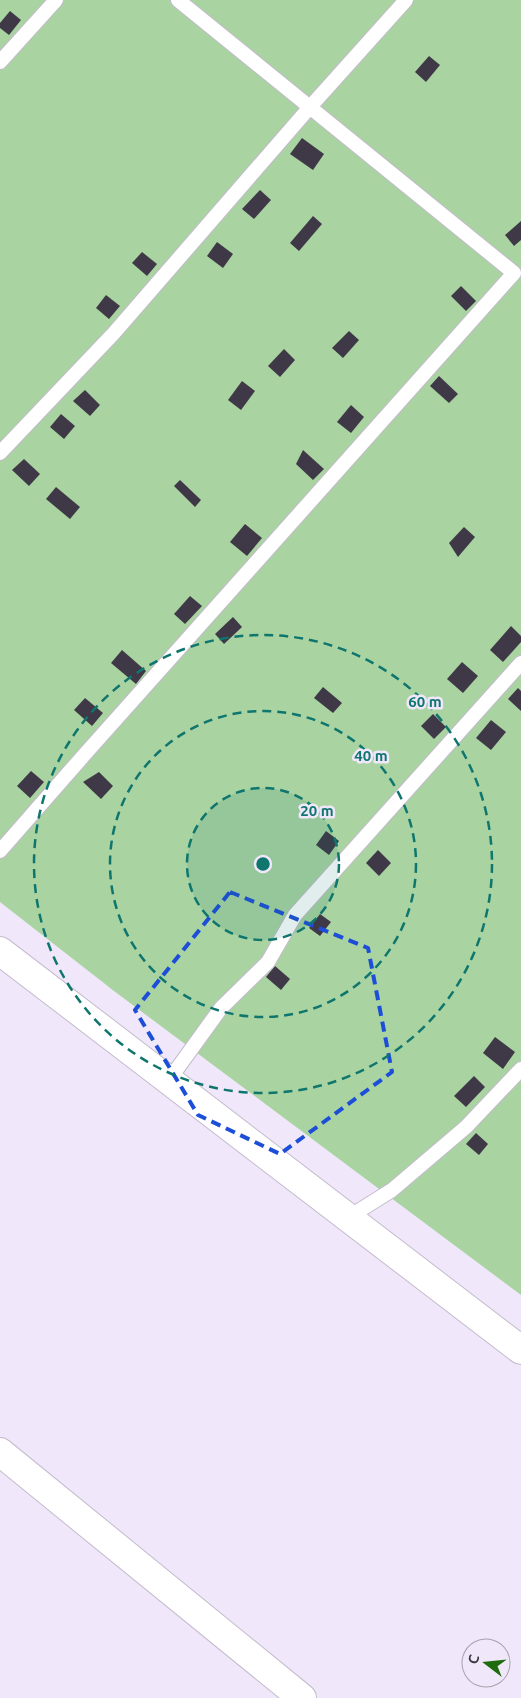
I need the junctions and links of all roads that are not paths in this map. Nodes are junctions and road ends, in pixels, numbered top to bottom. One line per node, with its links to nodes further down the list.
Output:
1 (56, 0): 4 (lane)
2 (178, 0): 5 (lane)
3 (406, 0): 5 (lane)
4 (0, 62)
5 (310, 107): 6 (lane); 7 (lane)
6 (519, 272): 9 (lane)
7 (0, 453)
8 (521, 663): 12 (lane)
9 (0, 851)
10 (0, 951): 12 (main road)
11 (521, 1068): 13 (lane)
12 (169, 1080): 13 (main road)
13 (349, 1217): 14 (main road)
14 (521, 1350)
15 (0, 1452): 16 (main road)
16 (302, 1698)

